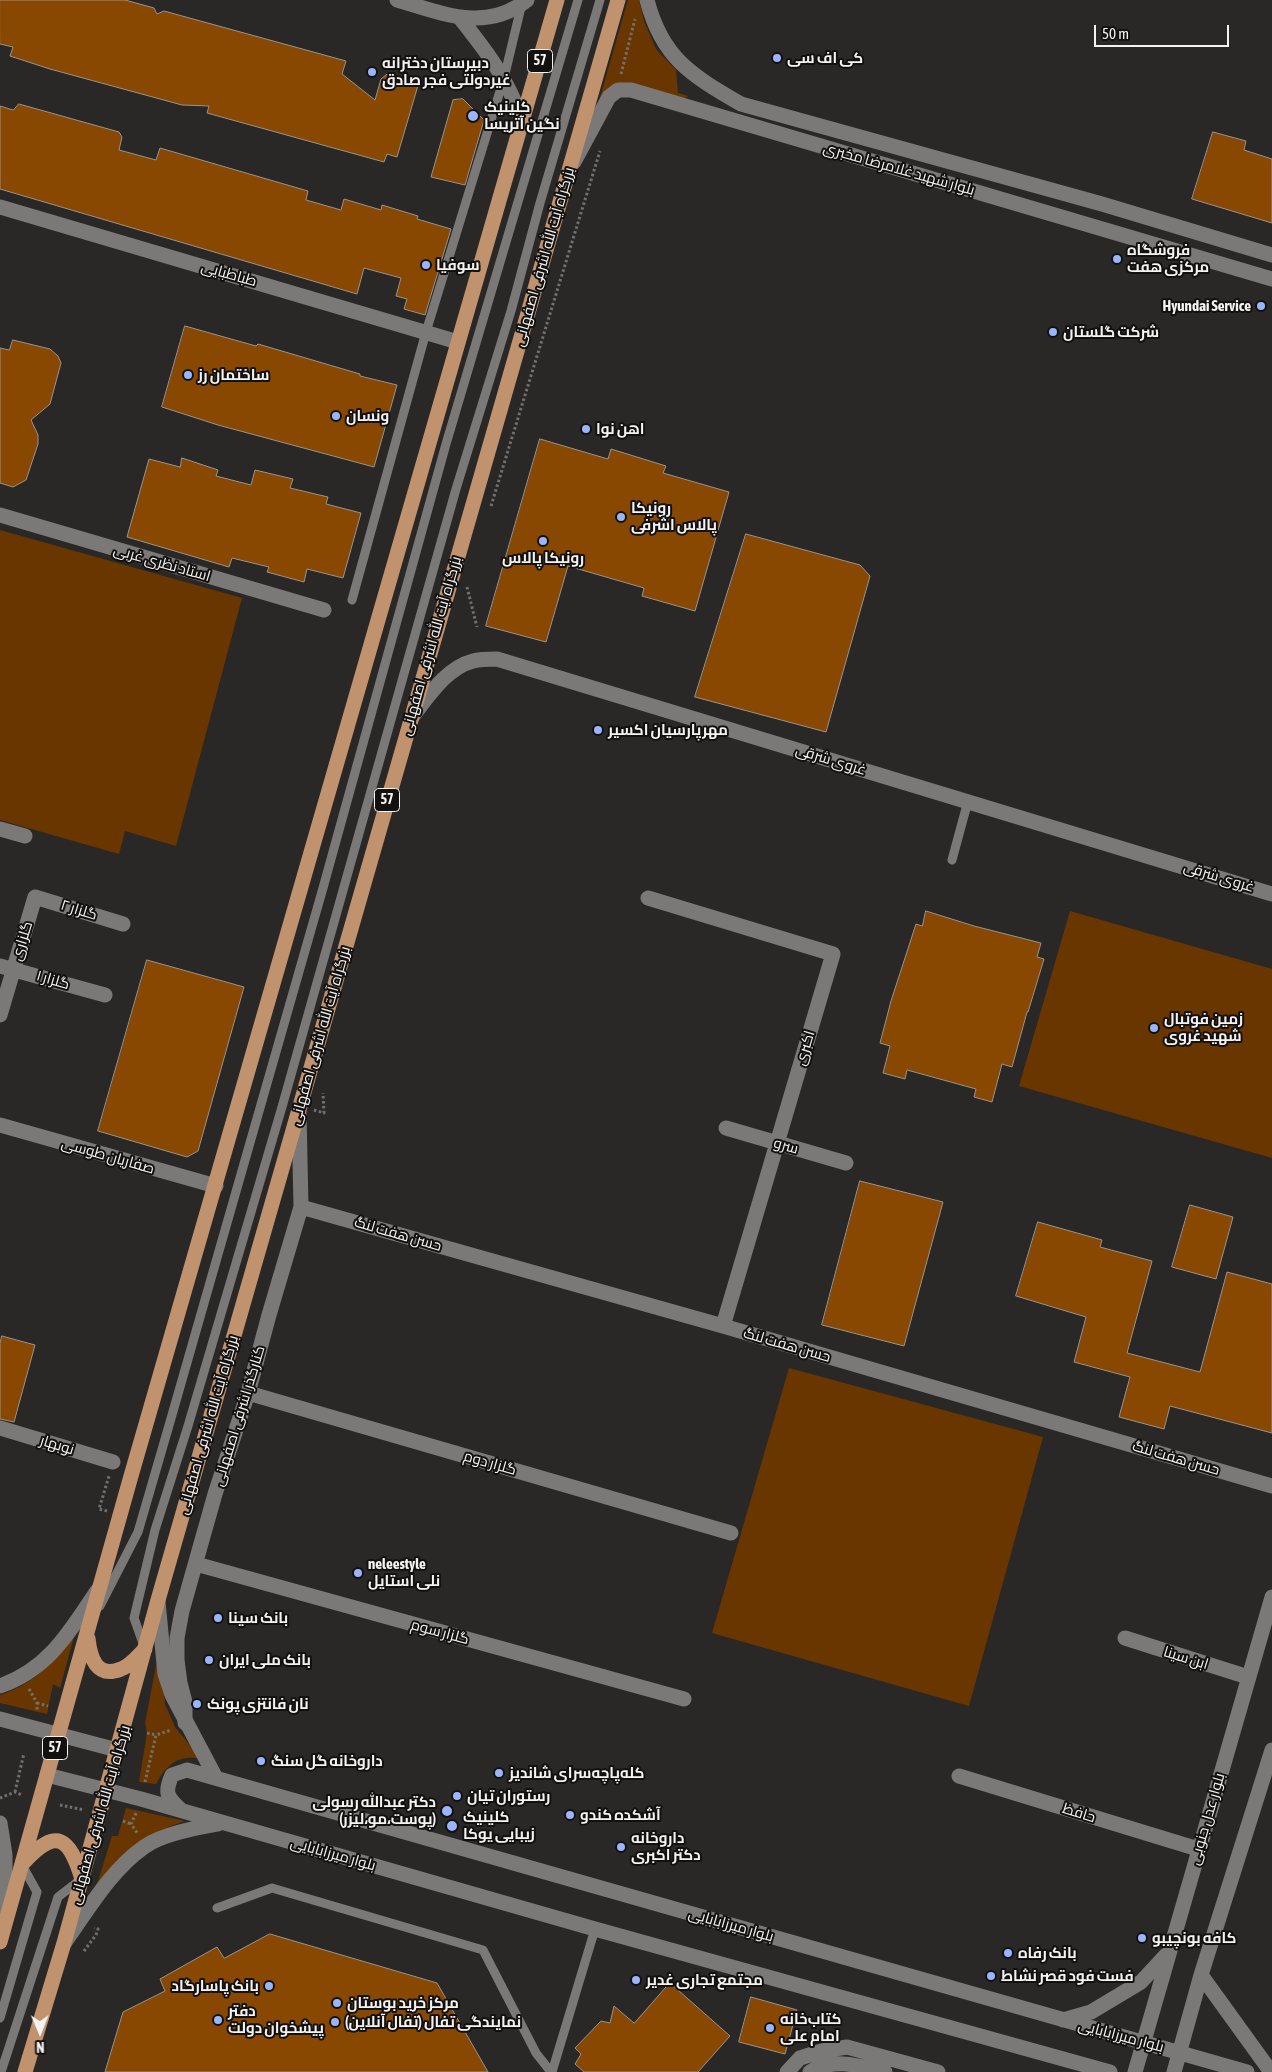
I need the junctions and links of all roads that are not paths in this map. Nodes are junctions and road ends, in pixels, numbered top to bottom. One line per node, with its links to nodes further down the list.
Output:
1 (397, 0): 8 (street)
2 (557, 0): 11 (highway, 57)
3 (578, 0): 53 (lane)
4 (600, 0): 55 (lane)
5 (618, 0): 13 (highway, بزرگراه آیت الله اشرفی اصفهانی / 57)
6 (647, 0): 10 (street, بلوار شهید غلامرضا مخبری)
7 (524, 1): 8 (street); 9 (lane)
8 (460, 18): 9 (street)
9 (504, 78): 11 (street); 19 (lane)
10 (785, 116): 12 (street); 14 (street, بلوار شهید غلامرضا مخبری)
11 (522, 121): 20 (highway, 57)
12 (780, 135): 13 (street, بلوار شهید غلامرضا مخبری); 16 (street, بلوار شهید غلامرضا مخبری)
13 (576, 173): 24 (highway, بزرگراه آیت الله اشرفی اصفهانی / 57)
14 (1102, 204): 16 (street); 17 (street, بلوار شهید غلامرضا مخبری)
15 (0, 207): 19 (street, طباطبایی)
16 (1096, 225): 18 (street, بلوار شهید غلامرضا مخبری)
17 (1272, 255)
18 (1272, 279)
19 (426, 332): 20 (street, طباطبایی); 22 (lane)
20 (458, 342): 41 (highway, 57)
21 (0, 515): 23 (street, استاد نظری غربی)
22 (352, 600)
23 (324, 610)
24 (410, 720): 25 (street, غروی شرقی); 36 (highway, بزرگراه آیت الله اشرفی اصفهانی / 57)
25 (968, 801): 28 (lane); 29 (street, غروی شرقی)
26 (0, 829): 27 (street)
27 (25, 836)
28 (952, 860)
29 (1272, 894)
30 (36, 897): 32 (street, گلزار ۲); 33 (street, گلزاری)
31 (648, 898): 39 (street, اکبری)
32 (123, 924)
33 (7, 968): 34 (street, گلزار ۱); 35 (street, گلزاری)
34 (105, 995)
35 (0, 1014)
36 (299, 1109): 42 (street, کنارگذر اشرفی اصفهانی); 52 (highway, بزرگراه آیت الله اشرفی اصفهانی / 57)
37 (0, 1125): 41 (street, صفاریان طوسی)
38 (726, 1128): 39 (street, سرو)
39 (777, 1143): 40 (street, سرو); 43 (street, اکبری)
40 (846, 1163)
41 (216, 1186): 50 (highway, 57)
42 (301, 1207): 43 (street, حسن هفت لنگ); 44 (street, کنارگذر اشرفی اصفهانی)
43 (723, 1326): 47 (street, حسن هفت لنگ)
44 (248, 1393): 48 (street, گلزار دوم); 49 (street, کنارگذر اشرفی اصفهانی)
45 (0, 1428): 46 (street, نوبهار)
46 (113, 1462)
47 (1272, 1486)
48 (731, 1533)
49 (196, 1564): 58 (street, گلزار سوم); 60 (street, کنارگذر اشرفی اصفهانی)
50 (100, 1587): 53 (highway, 57); 57 (street)
51 (1272, 1597): 56 (street, بلوار عدل جنوبی)
52 (158, 1600): 55 (highway, بزرگراه آیت الله اشرفی اصفهانی / 57); 60 (street)
53 (87, 1632): 55 (highway); 61 (highway, 57)
54 (1125, 1638): 56 (street, ابن سینا)
55 (145, 1649): 62 (highway, بزرگراه آیت الله اشرفی اصفهانی / 57)
56 (1248, 1677): 71 (street, بلوار عدل جنوبی)
57 (0, 1686)
58 (684, 1699)
59 (0, 1719): 61 (street)
60 (181, 1726): 66 (street)
61 (58, 1736): 62 (street); 64 (highway, 57)
62 (117, 1750): 67 (highway, بزرگراه آیت الله اشرفی اصفهانی / 57)
63 (1272, 1750): 80 (street)
64 (47, 1775): 67 (street, بلوار میرزابابایی); 72 (highway, 57)
65 (959, 1776): 71 (street, حافظ)
66 (216, 1778): 68 (street, بلوار میرزابابایی); 82 (street, بلوار میرزابابایی)
67 (106, 1790): 68 (street, بلوار میرزابابایی); 73 (highway, بزرگراه آیت الله اشرفی اصفهانی / 57)
68 (181, 1810): 70 (street, بلوار میرزابابایی)
69 (0, 1823): 75 (street)
70 (221, 1823): 76 (street, بلوار میرزابابایی); 78 (street)
71 (1198, 1849): 79 (street, بلوار عدل جنوبی)
72 (22, 1864): 73 (highway); 75 (highway, 57); 81 (lane)
73 (82, 1879): 78 (highway, بزرگراه آیت الله اشرفی اصفهانی / 57); 86 (lane)
74 (217, 1908): 88 (lane)
75 (5, 1923): 77 (highway, 57)
76 (595, 1929): 85 (street, بلوار میرزابابایی); 88 (lane)
77 (0, 1942)
78 (64, 1943): 87 (highway, بزرگراه آیت الله اشرفی اصفهانی / 57)
79 (1169, 1952): 82 (street); 83 (street, بلوار عدل جنوبی)
80 (1201, 1975): 84 (street); 98 (street)
81 (0, 2018)
82 (1063, 2020): 83 (street, بلوار میرزابابایی)
83 (1143, 2042): 84 (street, بلوار میرزابابایی); 95 (street, بلوار عدل جنوبی)
84 (1180, 2052): 96 (street); 97 (street, بلوار میرزابابایی)
85 (1064, 2059): 93 (street); 94 (street, بلوار میرزابابایی)
86 (1, 2072)
87 (25, 2072)
88 (551, 2072)
89 (786, 2072): 92 (street)
90 (810, 2072): 91 (street)
91 (885, 2072)
92 (938, 2072)
93 (1075, 2072)
94 (1110, 2072)
95 (1135, 2072)
96 (1174, 2072)
97 (1247, 2072)
98 (1271, 2072)

